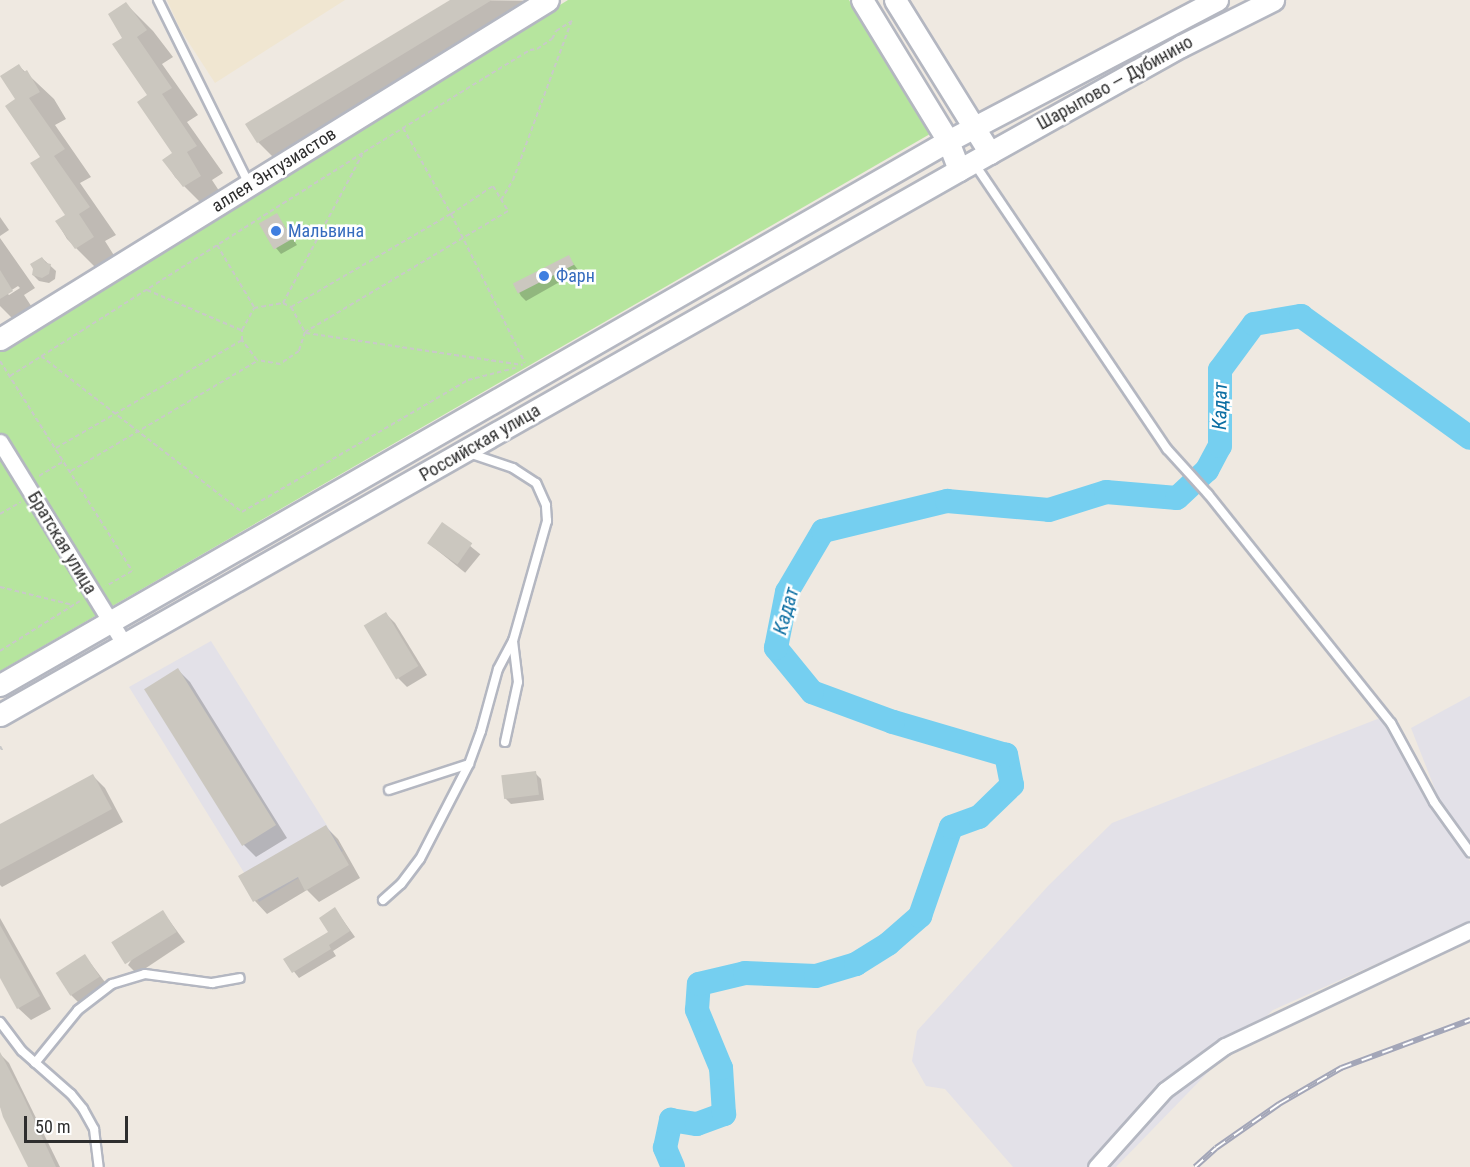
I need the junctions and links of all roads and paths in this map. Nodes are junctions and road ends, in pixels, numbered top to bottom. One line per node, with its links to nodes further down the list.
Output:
1 (158, 0): 12 (lane)
2 (548, 0): 12 (main road, аллея Энтузиастов)
3 (862, 0): 9 (main road)
4 (895, 0): 7 (main road)
5 (1217, 0): 7 (main road, Шарыпово — Дубинино)
6 (1273, 0): 11 (main road, Шарыпово — Дубинино)
7 (974, 126): 9 (main road, Шарыпово — Дубинино); 11 (main road)
8 (403, 128): 10 (path); 13 (path); 14 (path)
9 (948, 141): 11 (main road); 42 (main road, Российская улица)
10 (364, 152): 16 (path); 18 (path)
11 (974, 162): 34 (main road, Российская улица); 53 (lane)
12 (250, 185): 23 (main road, аллея Энтузиастов)
13 (501, 200): 14 (path); 15 (path)
14 (451, 214): 15 (path); 20 (path)
15 (464, 239): 22 (path); 28 (path)
16 (217, 245): 17 (path); 19 (path)
17 (147, 290): 21 (path); 25 (path)
18 (283, 303): 19 (path); 20 (path)
19 (255, 308): 21 (path)
20 (291, 308): 22 (path)
21 (242, 330): 24 (path)
22 (305, 332): 26 (path); 28 (path)
23 (0, 339)
24 (242, 340): 26 (path); 30 (path)
25 (41, 356): 29 (path); 30 (path)
26 (257, 360): 31 (path)
27 (0, 361): 29 (path)
28 (526, 365): 31 (path)
29 (10, 376): 33 (path)
30 (117, 413): 31 (path); 33 (path)
31 (139, 431): 36 (path)
32 (0, 442): 37 (street, Братская улица)
33 (56, 448): 35 (path)
34 (464, 452): 43 (lane); 44 (main road, Российская улица)
35 (64, 461): 36 (path); 37 (path)
36 (71, 471): 40 (path)
37 (26, 484): 38 (path); 40 (street, Братская улица)
38 (0, 514)
39 (0, 587): 41 (path)
40 (92, 593): 41 (path); 42 (street, Братская улица)
41 (73, 605): 45 (path)
42 (110, 622): 44 (street, Братская улица); 46 (main road, Российская улица)
43 (513, 641): 48 (lane); 51 (lane)
44 (124, 645): 47 (main road, Российская улица)
45 (0, 651)
46 (0, 685)
47 (0, 715)
48 (505, 742)
49 (0, 746): 50 (path)
50 (3, 752)
51 (469, 764): 52 (lane); 54 (lane)
52 (389, 790)
53 (1470, 852)
54 (382, 900)
55 (1470, 930): 60 (street)
56 (240, 978): 58 (lane)
57 (0, 1022): 58 (lane)
58 (35, 1063): 59 (lane)
59 (99, 1167)
60 (1096, 1167)

